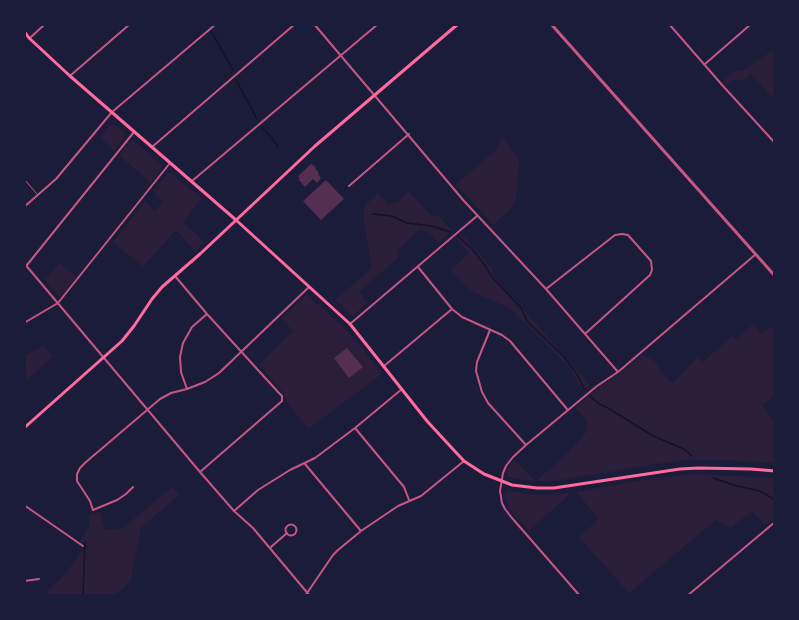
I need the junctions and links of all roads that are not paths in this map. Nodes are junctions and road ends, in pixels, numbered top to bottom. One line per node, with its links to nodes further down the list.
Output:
1 (45, 24): 13 (street)
2 (130, 24): 16 (street)
3 (216, 24): 18 (street)
4 (295, 24): 22 (street)
5 (314, 24): 14 (street)
6 (378, 24): 14 (street)
7 (458, 24): 17 (main road)
8 (551, 24): 31 (street)
9 (669, 24): 15 (street)
10 (751, 24): 15 (street)
11 (24, 31): 13 (main road)
12 (24, 36): 13 (main road)
13 (29, 38): 16 (main road)
14 (340, 56): 17 (street); 25 (street)
15 (705, 64): 21 (street)
16 (70, 76): 18 (main road)
17 (375, 95): 20 (street); 30 (main road)
18 (112, 112): 19 (main road); 27 (street)
19 (134, 132): 22 (main road); 32 (street)
20 (409, 134): 26 (street); 29 (street)
21 (775, 143)
22 (152, 147): 23 (main road)
23 (170, 163): 25 (main road); 38 (street)
24 (24, 179): 27 (lane)
25 (191, 182): 30 (main road)
26 (349, 186)
27 (39, 195): 28 (street)
28 (24, 207)
29 (477, 216): 33 (street); 37 (street)
30 (236, 220): 34 (main road); 36 (main road)
31 (756, 254): 35 (street); 48 (street)
32 (25, 265): 38 (street)
33 (417, 267): 39 (street); 42 (street)
34 (175, 276): 40 (street); 46 (main road)
35 (775, 276)
36 (309, 287): 42 (main road); 45 (street)
37 (546, 289): 44 (street); 44 (street)
38 (58, 303): 41 (street); 46 (street)
39 (452, 309): 43 (street); 47 (street)
40 (207, 314): 45 (street); 49 (street)
41 (24, 323)
42 (350, 324): 47 (main road)
43 (490, 330): 52 (street); 55 (street)
44 (585, 334): 48 (street)
45 (241, 352): 49 (street); 59 (street)
46 (103, 359): 51 (street); 53 (main road)
47 (384, 366): 50 (main road)
48 (618, 372): 52 (street)
49 (187, 389): 51 (street)
50 (402, 389): 54 (street); 56 (main road)
51 (147, 410): 59 (street); 61 (street)
52 (568, 410): 55 (street)
53 (24, 428)
54 (355, 428): 57 (street); 62 (street)
55 (526, 445): 60 (street)
56 (464, 461): 60 (main road); 62 (street)
57 (305, 464): 64 (street); 66 (street)
58 (775, 471): 60 (main road)
59 (200, 472): 64 (street)
60 (501, 482): 75 (street)
61 (133, 487)
62 (409, 500): 66 (street)
63 (24, 505): 68 (street)
64 (234, 511): 69 (street)
65 (775, 522): 76 (street)
66 (361, 531): 72 (street)
67 (286, 533): 69 (street)
68 (83, 546)
69 (270, 548): 72 (street)
70 (39, 579): 71 (street)
71 (24, 581)
72 (308, 592): 73 (street); 74 (street)
73 (305, 596)
74 (310, 596)
75 (580, 596)
76 (687, 596)

